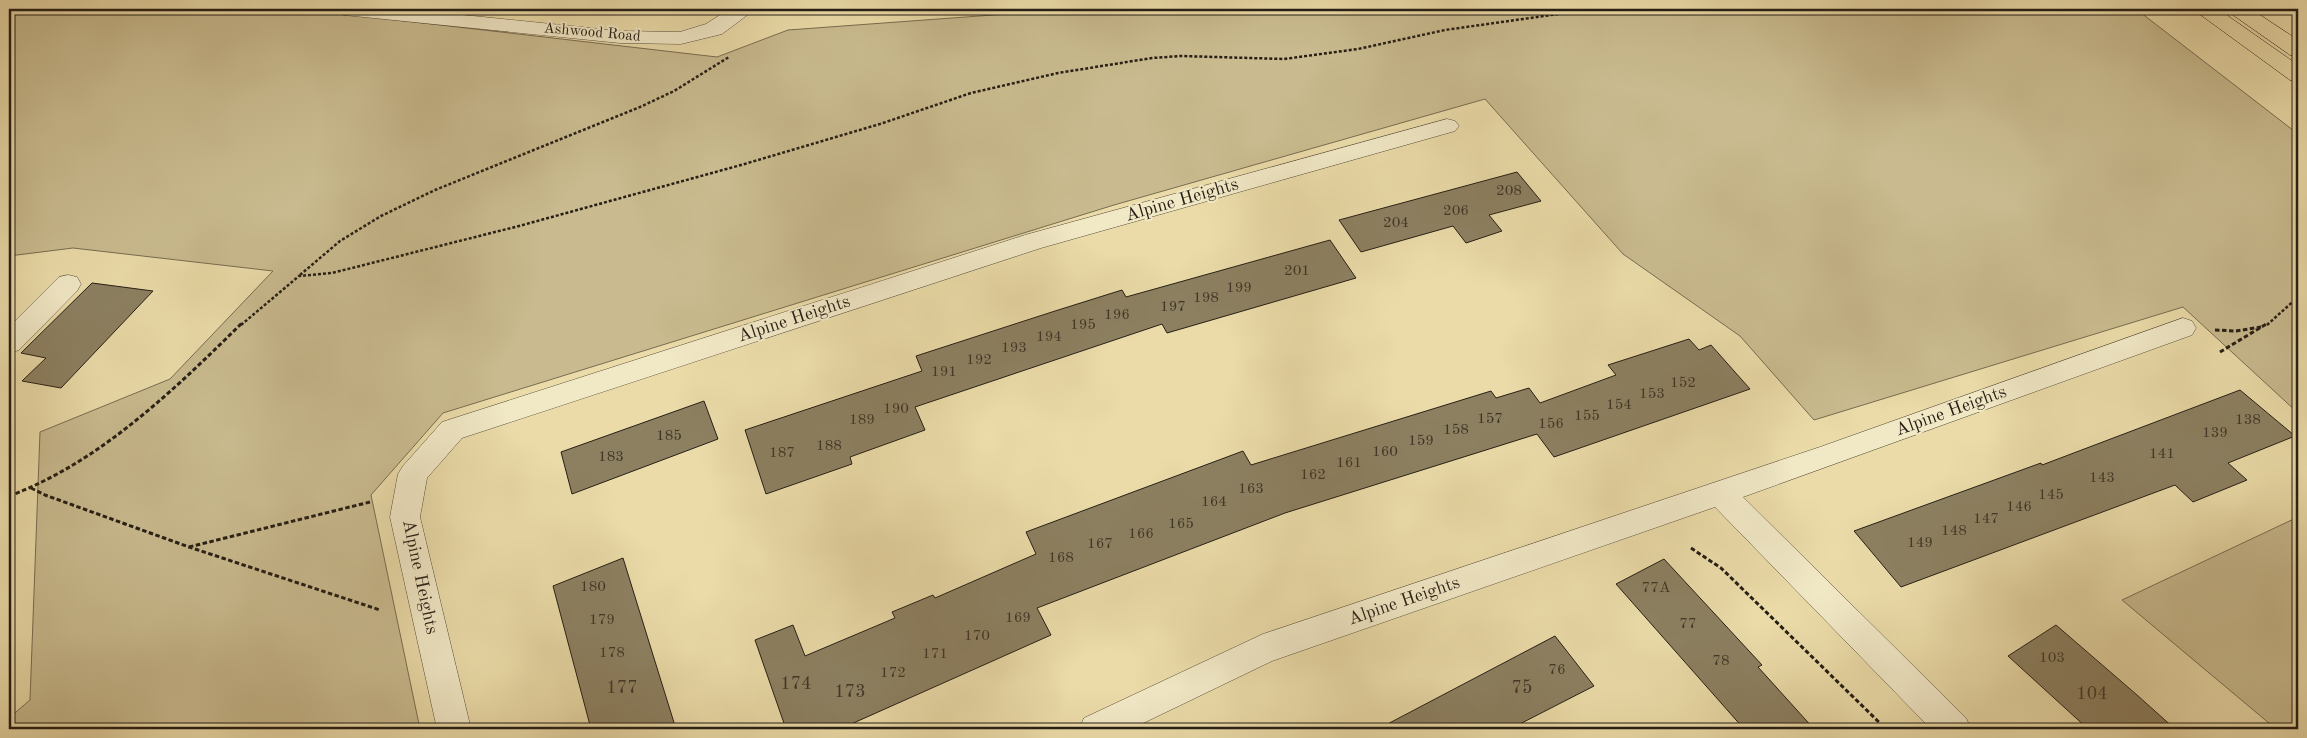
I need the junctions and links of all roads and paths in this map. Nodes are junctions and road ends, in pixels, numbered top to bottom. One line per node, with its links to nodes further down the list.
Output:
1 (344, 9): 2 (street, Ashwood Road)
2 (743, 9)
3 (1594, 9): 10 (path)
4 (2205, 9): 8 (main road)
5 (2237, 9): 6 (main road)
6 (2298, 50)
7 (732, 55): 10 (path)
8 (2298, 75)
9 (1447, 126): 24 (street, Alpine Heights)
10 (300, 276): 17 (path)
11 (68, 284): 15 (street)
12 (2298, 297): 13 (path)
13 (2264, 327): 14 (path); 16 (path)
14 (2183, 328): 18 (street, Alpine Heights)
15 (9, 343)
16 (2220, 352)
17 (31, 488): 19 (path); 21 (path)
18 (1720, 493): 25 (street, Alpine Heights); 27 (street)
19 (9, 496)
20 (370, 502): 21 (path)
21 (189, 547): 23 (path)
22 (1691, 548): 26 (path)
23 (380, 610)
24 (454, 729)
25 (1096, 729)
26 (1886, 729)
27 (1954, 729)

